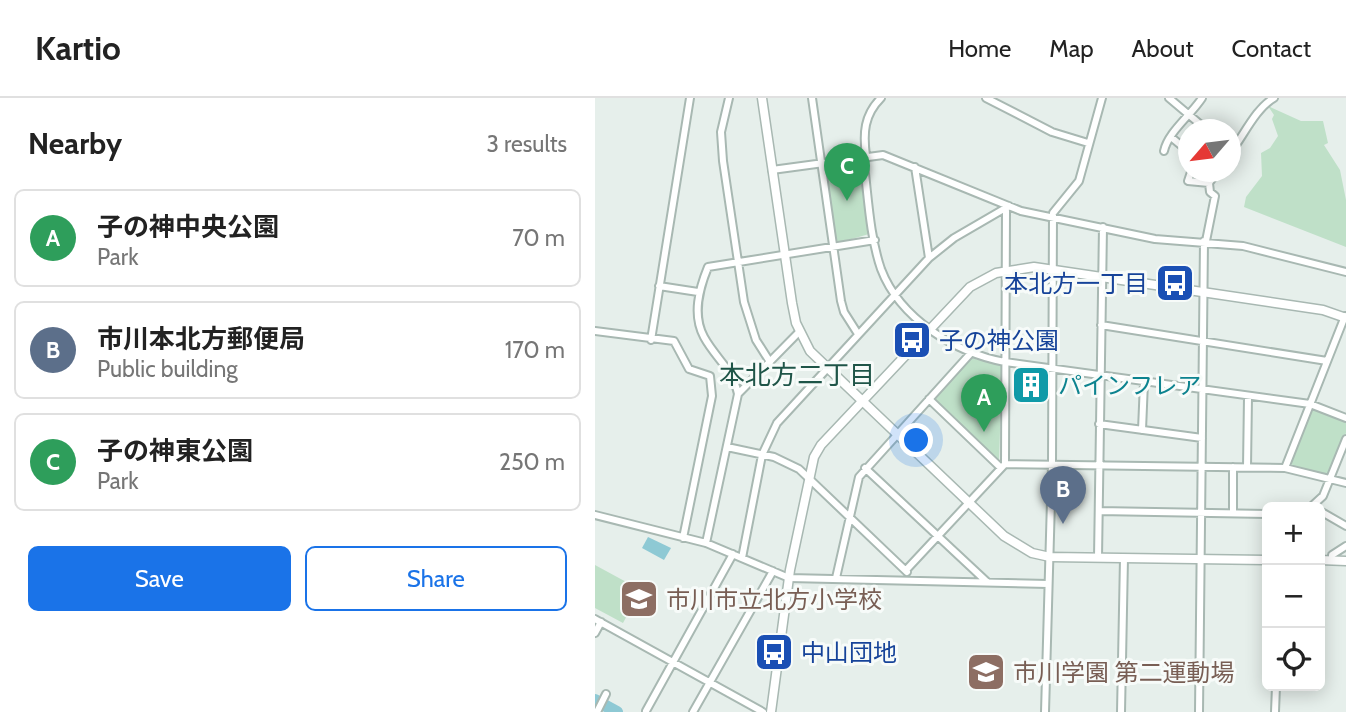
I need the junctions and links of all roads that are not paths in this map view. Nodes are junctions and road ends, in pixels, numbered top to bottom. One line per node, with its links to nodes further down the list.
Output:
1 (690, 98): 39 (street)
2 (729, 98): 34 (street)
3 (762, 98): 23 (street)
4 (811, 98): 21 (street)
5 (868, 98): 12 (street)
6 (881, 98): 12 (street)
7 (986, 98): 17 (street)
8 (1103, 98): 17 (street)
9 (1169, 98): 13 (street)
10 (1202, 98): 13 (street)
11 (1274, 98): 16 (street)
12 (874, 105): 20 (street)
13 (1191, 116): 14 (street); 15 (street)
14 (1194, 119)
15 (1171, 137): 18 (street); 19 (street)
16 (1241, 137)
17 (1089, 143): 27 (street)
18 (1178, 143)
19 (1164, 151)
20 (865, 156): 21 (street); 22 (street); 29 (street)
21 (821, 163): 23 (street); 31 (street)
22 (915, 167): 26 (street); 33 (street)
23 (772, 170): 32 (street)
24 (1198, 182): 25 (street)
25 (1209, 183): 30 (street)
26 (1007, 208): 27 (street); 33 (street); 35 (street)
27 (1054, 218): 28 (street); 36 (street)
28 (1103, 227): 30 (street); 38 (street)
29 (875, 240): 31 (street); 42 (street)
30 (1205, 241): 37 (street); 41 (street)
31 (834, 247): 32 (street); 48 (street)
32 (785, 255): 34 (street); 47 (street)
33 (929, 258): 42 (street)
34 (739, 262): 40 (street); 53 (street)
35 (1006, 270): 36 (street); 45 (street); 54 (street)
36 (1053, 270): 38 (street); 56 (street)
37 (1346, 272)
38 (1101, 277): 41 (street); 44 (street)
39 (659, 286): 40 (street); 49 (street)
40 (698, 292): 60 (street)
41 (1203, 292): 43 (street); 50 (street)
42 (895, 294): 45 (street); 48 (street)
43 (1346, 316): 52 (street)
44 (1101, 325): 50 (street); 57 (street)
45 (929, 328): 51 (street); 63 (street)
46 (595, 331): 49 (street)
47 (799, 332): 53 (street); 55 (street)
48 (858, 334): 55 (street)
49 (651, 340): 95 (street)
50 (1203, 341): 52 (street); 59 (street)
51 (970, 354): 54 (street); 62 (street)
52 (1327, 361): 64 (street)
53 (771, 362): 60 (street)
54 (1005, 362): 56 (street); 75 (street)
55 (827, 368): 63 (street); 72 (street)
56 (1053, 368): 57 (street); 73 (street)
57 (1101, 376): 58 (street); 66 (street)
58 (1144, 382): 59 (street); 67 (street)
59 (1202, 391): 61 (street); 69 (street)
60 (738, 394): 71 (street)
61 (1248, 397): 64 (street); 78 (street)
62 (929, 399): 68 (street); 75 (street)
63 (862, 402): 68 (street); 81 (street)
64 (1310, 404): 65 (street); 80 (street)
65 (1346, 418)
66 (1099, 424): 67 (street); 74 (street)
67 (1142, 430): 69 (street)
68 (896, 434): 79 (street); 85 (street)
69 (1202, 439): 76 (street)
70 (1346, 439): 82 (street)
71 (727, 447): 72 (street); 96 (street)
72 (762, 455): 81 (street); 100 (street)
73 (1052, 464): 74 (street); 75 (street); 99 (street)
74 (1099, 464): 76 (street); 86 (street)
75 (1003, 466): 85 (street)
76 (1202, 466): 77 (street); 87 (street)
77 (1233, 467): 78 (street); 88 (street)
78 (1247, 467): 80 (street)
79 (866, 468): 92 (street); 94 (street)
80 (1285, 468): 82 (street)
81 (808, 476): 92 (street); 110 (street)
82 (1330, 479): 83 (street); 84 (street)
83 (1346, 483)
84 (1318, 502)
85 (968, 503): 94 (street); 99 (street)
86 (1099, 511): 87 (street); 101 (street)
87 (1201, 513): 88 (street); 103 (street)
88 (1233, 513): 89 (street)
89 (1262, 514)
90 (1325, 514): 93 (street)
91 (595, 515): 95 (street)
92 (849, 515): 108 (street); 111 (street)
93 (1346, 526)
94 (937, 536): 108 (street); 113 (street)
95 (683, 538): 96 (street)
96 (706, 543): 98 (street)
97 (1346, 547): 106 (street)
98 (733, 554): 100 (street); 117 (street)
99 (1050, 556): 101 (street); 114 (street)
100 (742, 558): 109 (street)
101 (1098, 558): 102 (street)
102 (1124, 558): 103 (street); 127 (street)
103 (1201, 559): 104 (street); 128 (street)
104 (1262, 559)
105 (1325, 560): 106 (street)
106 (1332, 560): 107 (street)
107 (1346, 561)
108 (907, 569): 112 (street)
109 (773, 571): 110 (street); 118 (street)
110 (789, 578): 111 (street); 125 (street)
111 (836, 579): 112 (street)
112 (907, 580): 113 (street)
113 (986, 582): 114 (street)
114 (1048, 584): 126 (street)
115 (598, 620): 116 (street); 117 (street)
116 (595, 633)
117 (673, 662): 118 (street); 122 (street)
118 (709, 682): 123 (street); 124 (street)
119 (1276, 691): 129 (street)
120 (606, 694): 121 (street)
121 (598, 711)
122 (646, 711)
123 (693, 712)
124 (762, 712)
125 (771, 712)
126 (1045, 712)
127 (1121, 712)
128 (1199, 712)
129 (1275, 712)

